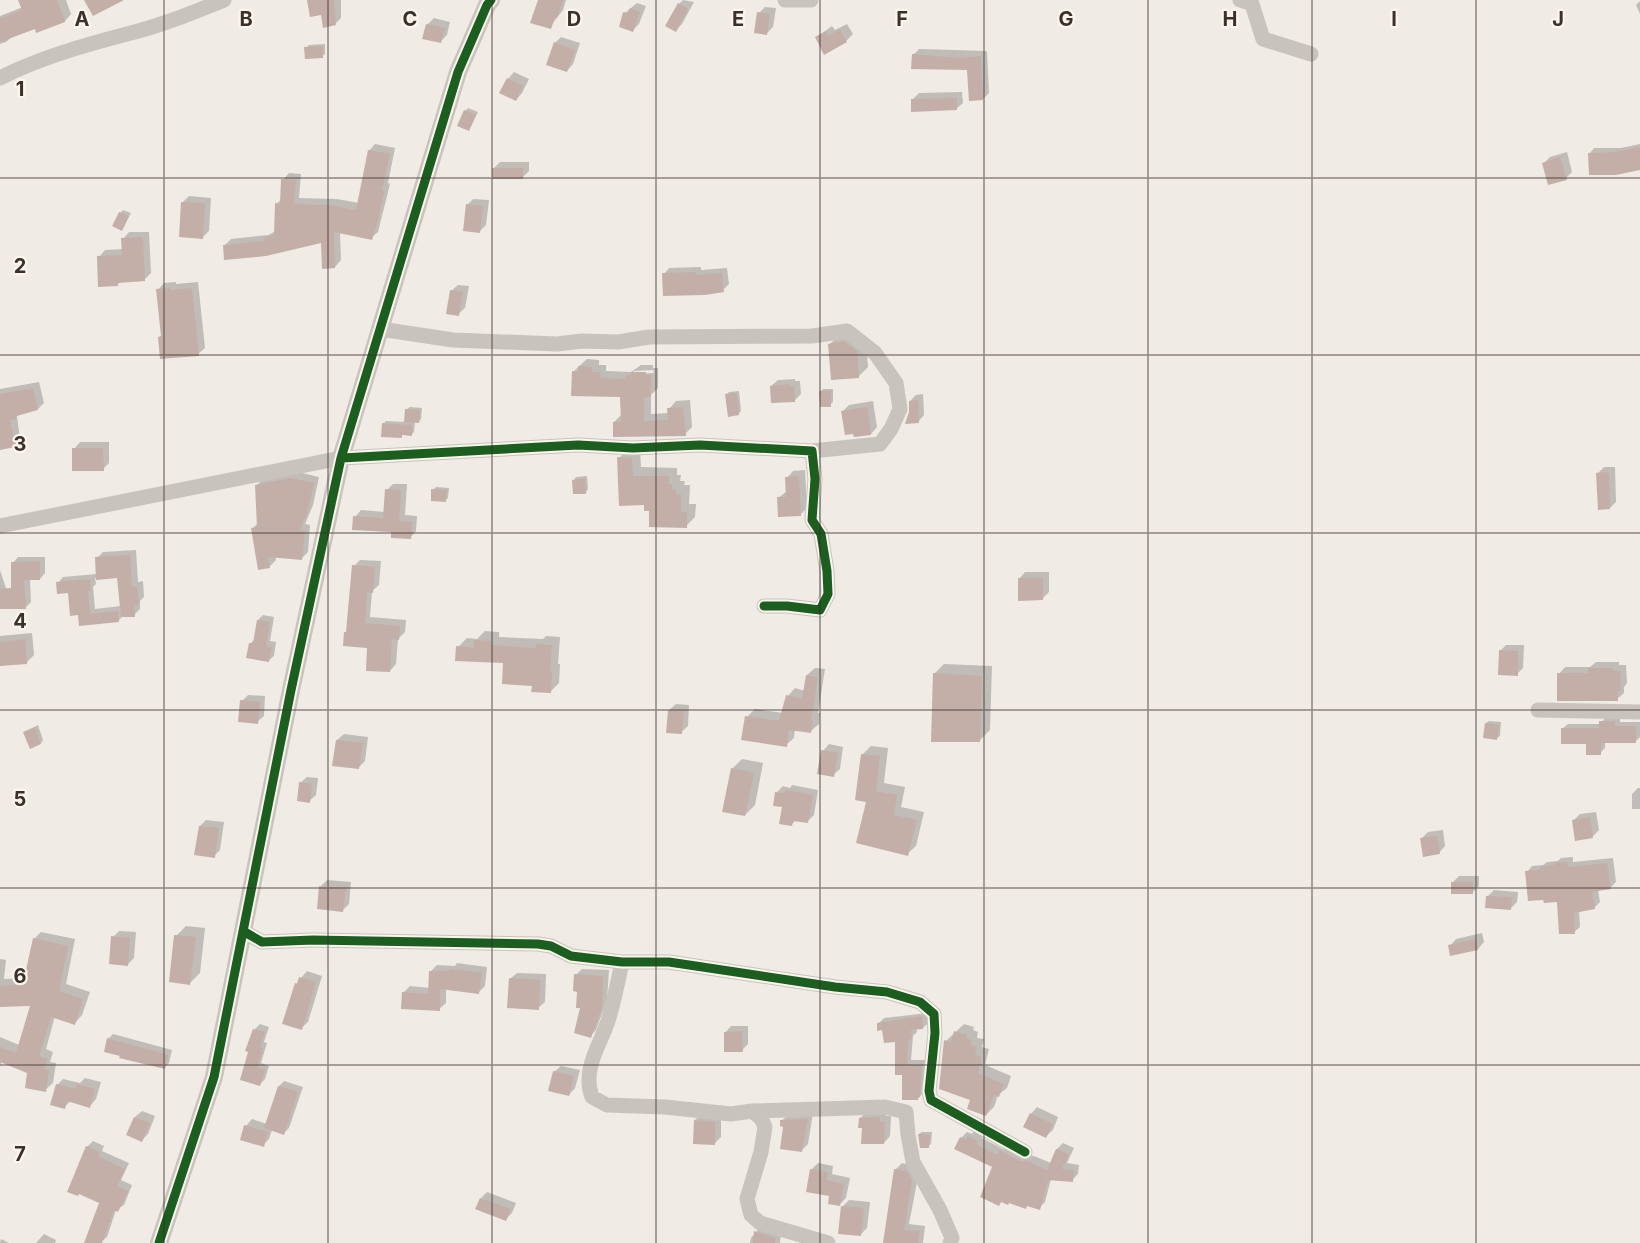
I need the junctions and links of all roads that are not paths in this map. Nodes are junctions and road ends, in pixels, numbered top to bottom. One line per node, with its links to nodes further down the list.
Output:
1 (224, 0): 7 (street)
2 (491, 0): 8 (street)
3 (785, 0): 4 (street)
4 (811, 0)
5 (1240, 0): 6 (street)
6 (1311, 54)
7 (0, 78)
8 (380, 329): 9 (street); 10 (street)
9 (812, 451): 10 (street); 12 (street)
10 (341, 458): 11 (street); 15 (street)
11 (0, 526)
12 (764, 606)
13 (1538, 710): 14 (street)
14 (1640, 712)
15 (243, 931): 16 (street); 19 (street)
16 (622, 962): 17 (street); 18 (street)
17 (752, 1111): 20 (street); 21 (street)
18 (1025, 1152)
19 (161, 1242)
20 (828, 1243)
21 (950, 1243)

